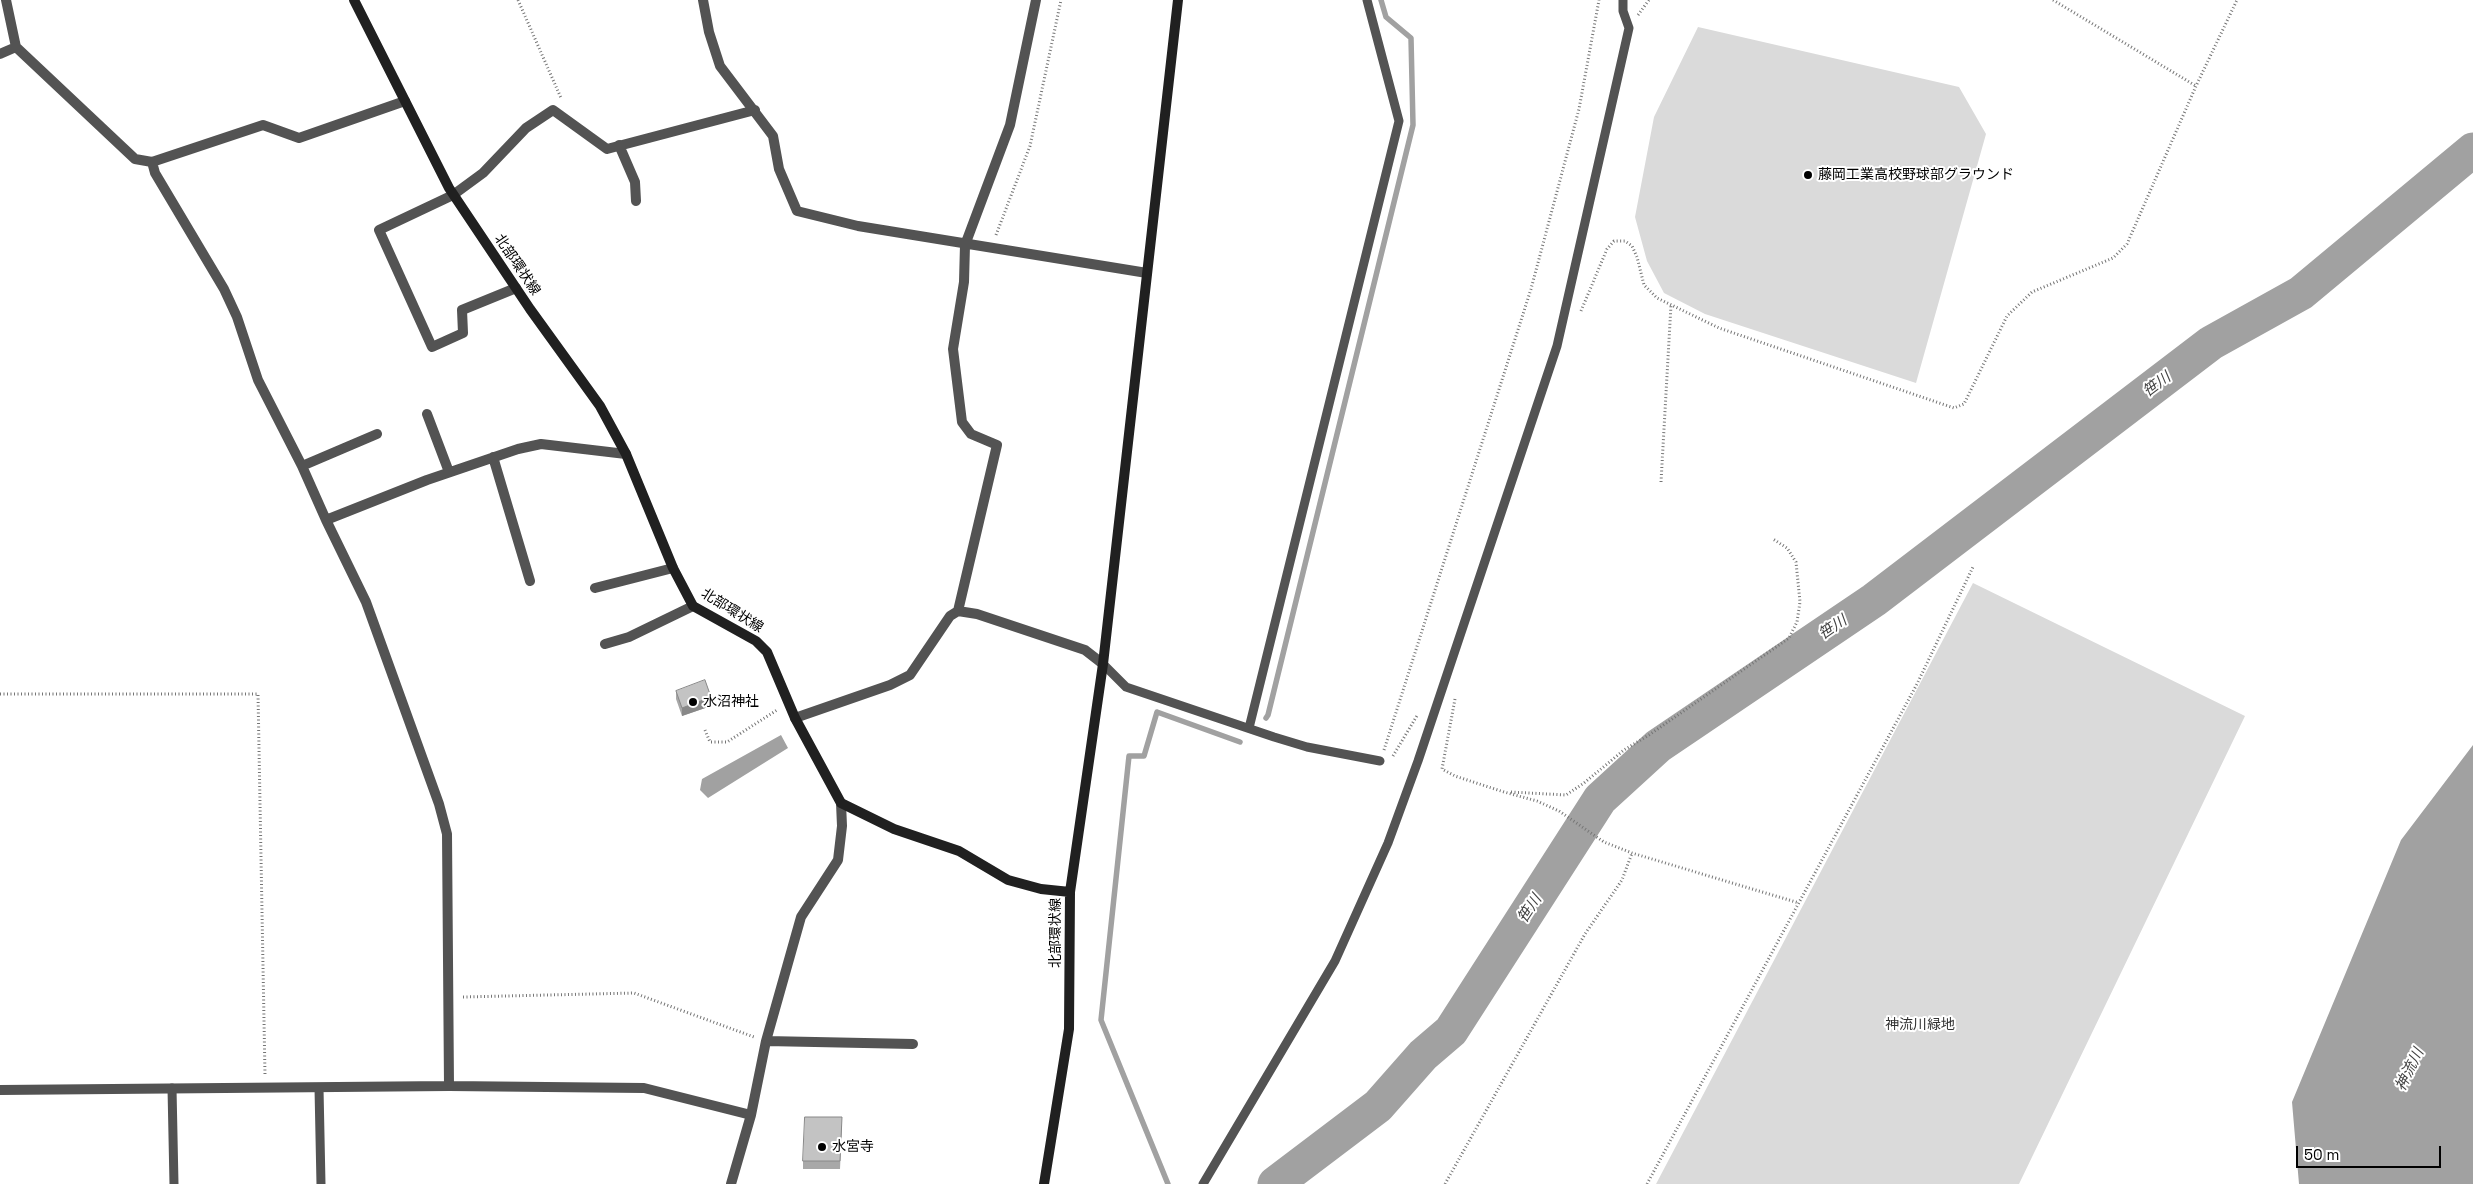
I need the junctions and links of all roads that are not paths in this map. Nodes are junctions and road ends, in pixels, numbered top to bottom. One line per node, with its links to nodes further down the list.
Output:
1 (6, 0): 8 (street)
2 (354, 0): 10 (street, 北部環状線)
3 (703, 0): 11 (street)
4 (1036, 0): 16 (street)
5 (1178, 0): 17 (street)
6 (1367, 0): 34 (lane)
7 (1624, 0): 49 (lane)
8 (16, 47): 9 (street); 13 (street)
9 (0, 54)
10 (405, 101): 13 (street); 14 (street, 北部環状線)
11 (755, 110): 12 (street); 16 (street)
12 (620, 145): 14 (street); 15 (street)
13 (152, 162): 23 (street)
14 (453, 195): 18 (street, 北部環状線); 18 (street)
15 (636, 200)
16 (965, 245): 17 (street); 30 (street)
17 (1147, 274): 32 (street)
18 (516, 288): 21 (street, 北部環状線)
19 (427, 414): 24 (street)
20 (378, 434): 23 (street)
21 (626, 454): 22 (street); 26 (street, 北部環状線)
22 (493, 457): 24 (street); 27 (street)
23 (302, 466): 25 (street)
24 (449, 472): 25 (street)
25 (326, 520): 40 (street)
26 (673, 568): 28 (street); 29 (street, 北部環状線)
27 (530, 581)
28 (595, 588)
29 (693, 606): 31 (street); 33 (street, 北部環状線)
30 (958, 611): 32 (street); 33 (street)
31 (605, 644)
32 (1104, 664): 34 (lane); 37 (street)
33 (795, 718): 36 (street, 北部環状線)
34 (1249, 728): 35 (lane)
35 (1380, 761)
36 (841, 803): 37 (street, 北部環状線); 38 (street)
37 (1070, 892): 48 (street, 北部環状線)
38 (766, 1041): 39 (street); 44 (street)
39 (913, 1044)
40 (449, 1086): 42 (street); 44 (street)
41 (172, 1088): 42 (street); 43 (street); 45 (lane)
42 (319, 1088): 46 (lane)
43 (0, 1090)
44 (751, 1114): 47 (street)
45 (174, 1184)
46 (321, 1184)
47 (732, 1184)
48 (1044, 1184)
49 (1203, 1184)

